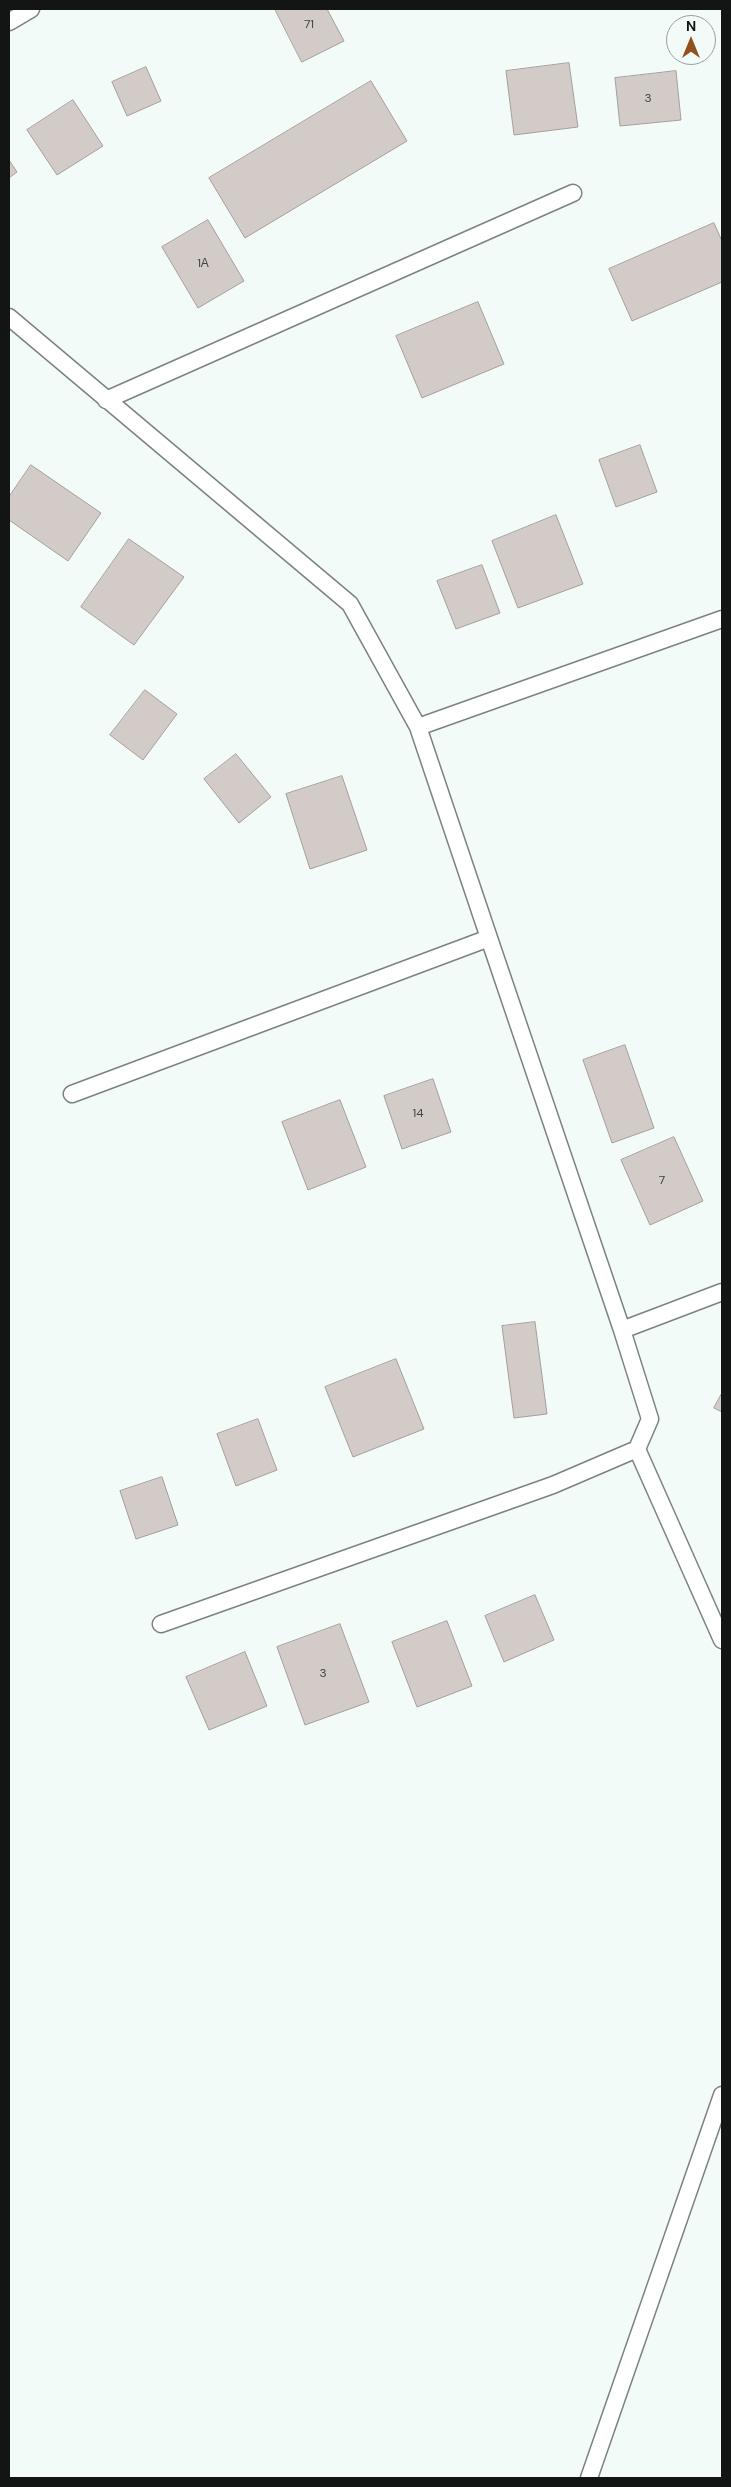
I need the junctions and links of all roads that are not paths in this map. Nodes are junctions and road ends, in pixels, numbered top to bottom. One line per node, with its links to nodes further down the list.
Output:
1 (31, 9): 2 (lane)
2 (9, 22)
3 (573, 192): 5 (lane)
4 (9, 317): 5 (lane)
5 (106, 400): 7 (lane)
6 (722, 619): 7 (lane)
7 (418, 727): 8 (lane)
8 (489, 938): 9 (lane); 11 (lane)
9 (72, 1094)
10 (722, 1292): 11 (lane)
11 (622, 1330): 12 (lane)
12 (637, 1450): 13 (lane); 14 (lane)
13 (161, 1624)
14 (722, 1640)
15 (722, 2095): 16 (lane)
16 (589, 2478)

